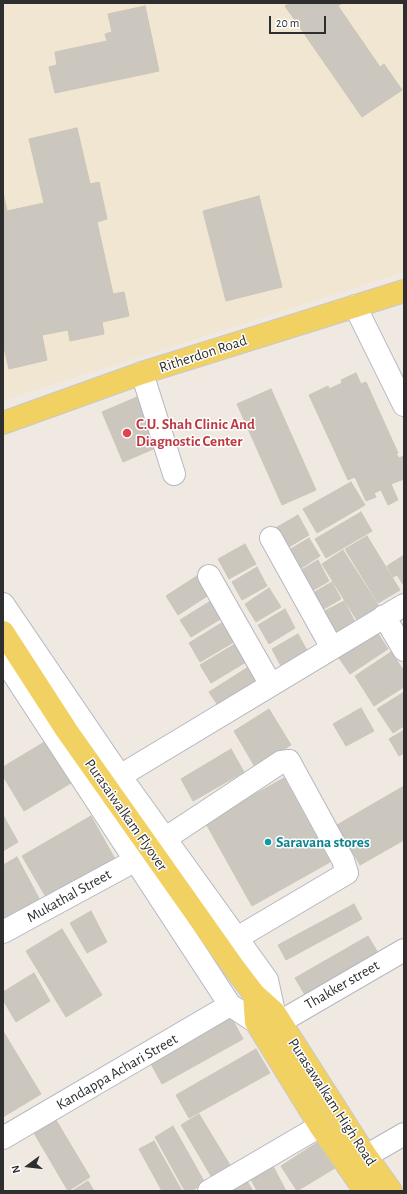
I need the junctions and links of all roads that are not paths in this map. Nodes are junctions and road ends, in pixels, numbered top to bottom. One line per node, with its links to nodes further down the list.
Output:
1 (404, 290): 2 (main road, Ritherdon Road)
2 (355, 306): 3 (main road, Ritherdon Road); 4 (street)
3 (142, 373): 5 (main road, Ritherdon Road); 6 (street)
4 (404, 405)
5 (3, 423)
6 (174, 474)
7 (271, 538): 13 (street)
8 (209, 576): 16 (street)
9 (3, 604): 17 (street)
10 (404, 605): 11 (street)
11 (384, 616): 13 (street); 14 (street)
12 (3, 632): 24 (main road, Purasaiwalkam Flyover)
13 (332, 648): 16 (street)
14 (404, 650)
15 (3, 658): 19 (street)
16 (271, 685): 17 (street)
17 (120, 776): 18 (street)
18 (166, 838): 21 (street); 21 (street)
19 (136, 860): 20 (street, Mukathal Street); 23 (street)
20 (3, 932)
21 (237, 938): 24 (street)
22 (404, 950): 24 (street, Thakker street)
23 (230, 1005): 24 (street); 27 (street, Kandappa Achari Street)
24 (270, 1019): 25 (main road, Purasawalkam High Road); 28 (main road, Purasawalkam High Road)
25 (320, 1126): 29 (street); 30 (main road, Purasawalkam High Road)
26 (404, 1134): 28 (street)
27 (3, 1138)
28 (366, 1156): 31 (main road, Purasawalkam High Road)
29 (209, 1191)
30 (365, 1191)
31 (391, 1191)

